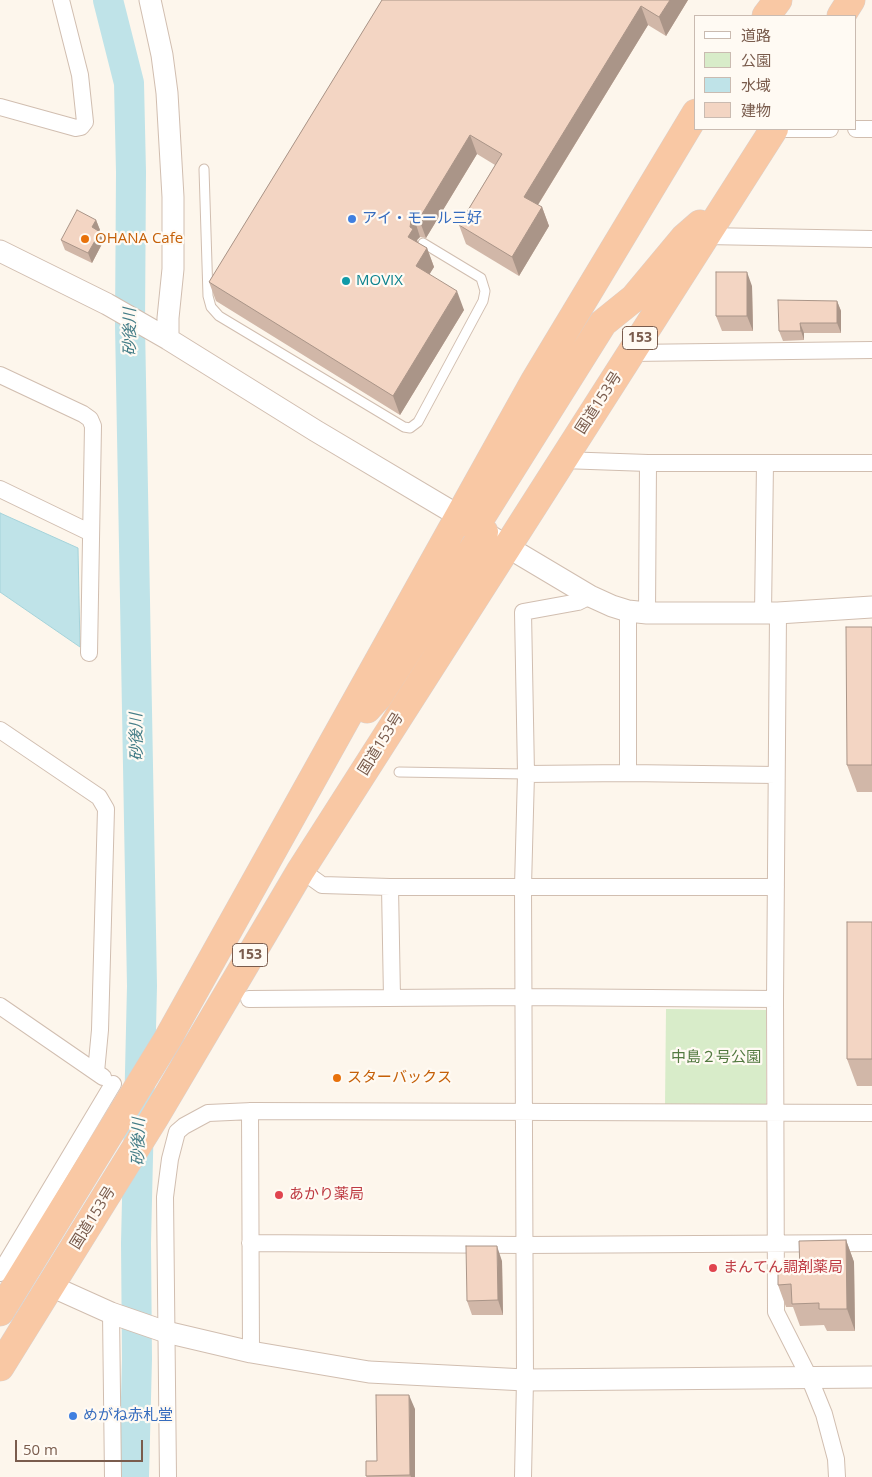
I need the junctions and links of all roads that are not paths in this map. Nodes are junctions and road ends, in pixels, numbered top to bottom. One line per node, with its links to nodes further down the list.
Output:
1 (61, 0): 9 (street)
2 (150, 0): 20 (street)
3 (764, 0): 6 (highway)
4 (778, 0): 7 (highway)
5 (851, 0): 8 (highway)
6 (755, 15)
7 (767, 15)
8 (842, 15)
9 (0, 107)
10 (694, 116): 29 (highway, 国道153号 / 153)
11 (857, 129): 12 (street)
12 (872, 129)
13 (773, 130): 15 (highway, 国道153号 / 153)
14 (204, 169): 18 (lane)
15 (725, 205): 16 (highway, 国道153号 / 153); 29 (highway, 153)
16 (706, 236): 17 (street); 22 (highway, 国道153号 / 153)
17 (872, 239)
18 (423, 243)
19 (0, 251): 20 (street)
20 (168, 338): 29 (street)
21 (872, 350): 22 (street)
22 (630, 353): 24 (highway, 国道153号 / 153)
23 (0, 375): 30 (street)
24 (562, 460): 25 (street); 29 (highway, 国道153号 / 153)
25 (648, 463): 26 (street); 33 (street)
26 (765, 463): 27 (street); 34 (street)
27 (872, 463)
28 (0, 489): 30 (street)
29 (481, 530): 31 (street); 41 (highway, 国道153号 / 153); 51 (highway, 国道153号 / 153)
30 (92, 533): 35 (street)
31 (590, 596): 33 (street); 39 (street)
32 (872, 607): 34 (street)
33 (637, 612): 34 (street); 38 (street)
34 (771, 613): 40 (street)
35 (89, 653)
36 (0, 730): 50 (street)
37 (399, 772): 39 (lane)
38 (628, 773): 39 (street); 40 (street)
39 (526, 774): 42 (street)
40 (776, 775): 44 (street)
41 (301, 870): 43 (street); 56 (highway, 国道153号 / 153)
42 (523, 886): 43 (street); 44 (street); 45 (street)
43 (390, 887): 46 (street)
44 (776, 887): 48 (street)
45 (524, 997): 46 (street); 48 (street); 54 (street)
46 (392, 998): 47 (street)
47 (249, 999)
48 (776, 999): 53 (street)
49 (0, 1006): 50 (street)
50 (96, 1072): 51 (street)
51 (122, 1091): 62 (street); 64 (highway, 国道153号 / 153)
52 (250, 1111): 54 (street); 57 (street); 58 (street)
53 (776, 1112): 54 (street); 55 (street); 59 (street)
54 (524, 1113): 61 (street)
55 (872, 1113)
56 (155, 1117): 57 (street); 63 (highway, 国道153号 / 153)
57 (178, 1132): 66 (street)
58 (250, 1243): 61 (street); 67 (street)
59 (776, 1243): 60 (street); 61 (street); 69 (street)
60 (872, 1243)
61 (524, 1246): 71 (street)
62 (0, 1273)
63 (51, 1286): 65 (street); 68 (highway, 国道153号 / 153)
64 (0, 1312)
65 (111, 1313): 66 (street); 72 (street)
66 (166, 1332): 67 (street); 73 (street)
67 (251, 1352): 71 (street)
68 (0, 1367)
69 (809, 1377): 70 (street); 71 (street); 75 (street)
70 (872, 1377)
71 (526, 1380): 74 (street)
72 (113, 1477)
73 (168, 1477)
74 (523, 1477)
75 (838, 1477)

